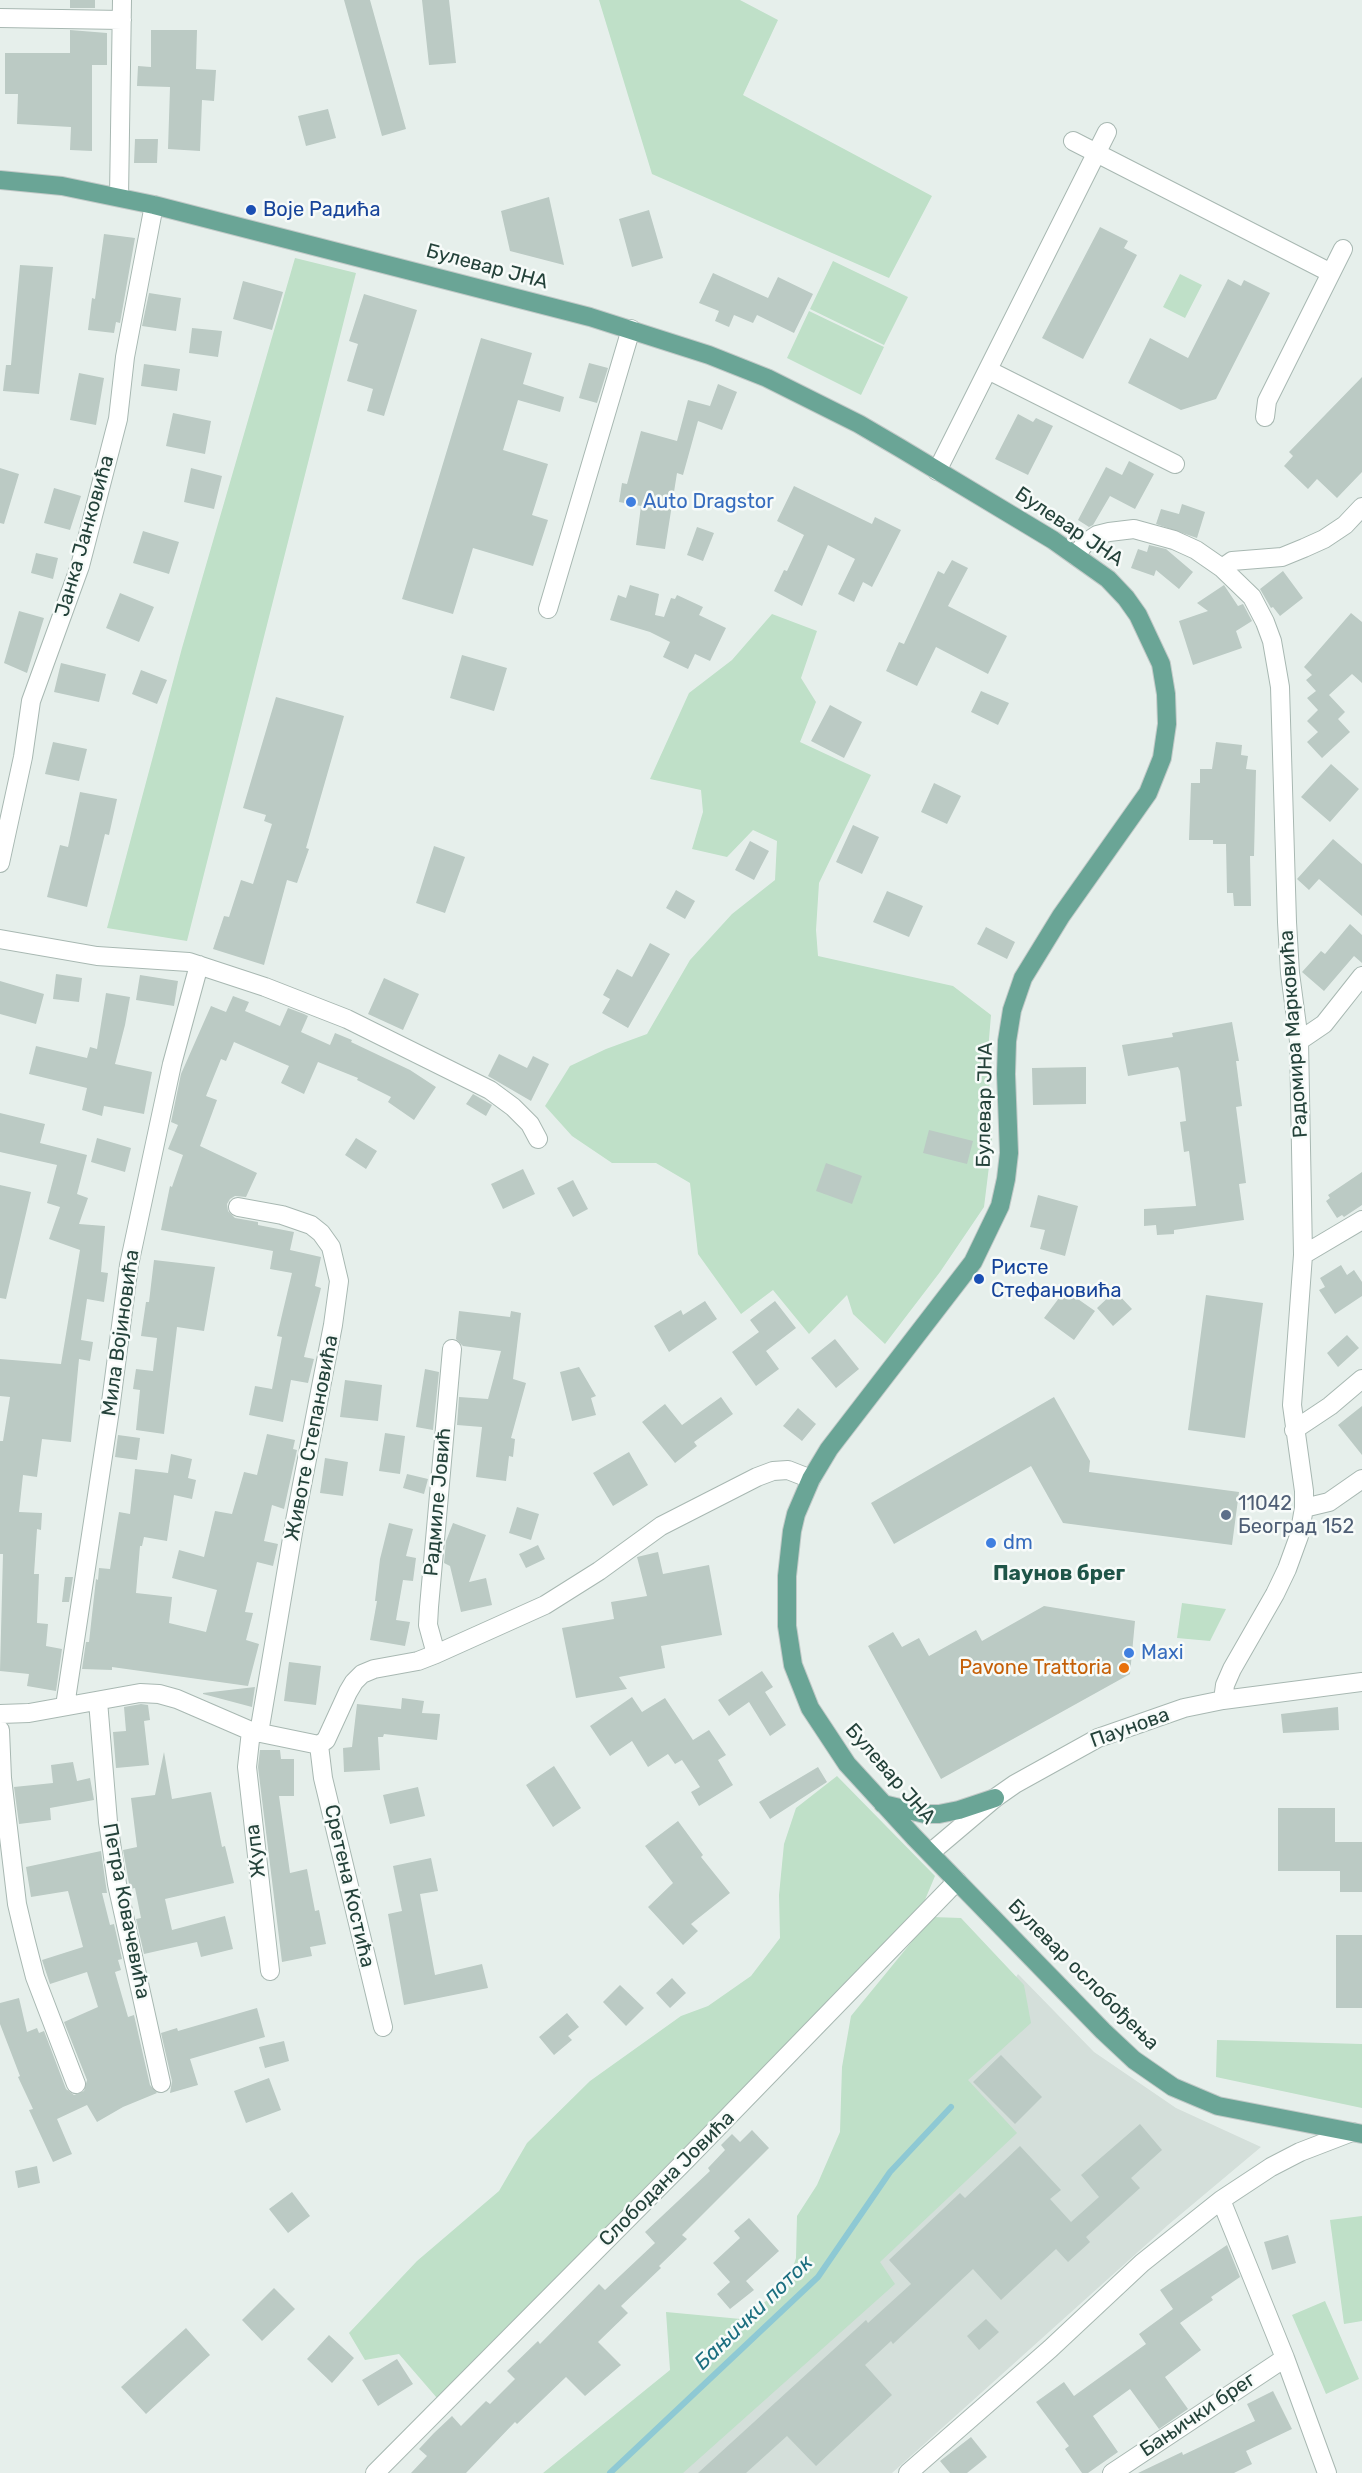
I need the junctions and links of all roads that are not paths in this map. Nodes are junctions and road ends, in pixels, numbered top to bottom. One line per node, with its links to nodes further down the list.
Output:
1 (122, 0): 3 (street)
2 (0, 18): 3 (street)
3 (122, 20): 8 (street)
4 (1107, 132): 6 (street)
5 (1073, 141): 6 (street)
6 (1096, 153): 11 (street); 13 (street)
7 (0, 180): 8 (main road, Булевар ЈНА)
8 (119, 197): 9 (main road, Булевар ЈНА)
9 (154, 205): 12 (main road, Булевар ЈНА); 21 (street, Јанка Јанковића)
10 (1343, 249): 11 (street)
11 (1331, 273): 14 (street)
12 (631, 329): 16 (main road, Булевар ЈНА); 20 (street)
13 (988, 370): 15 (street); 16 (street)
14 (1265, 417)
15 (1175, 465)
16 (937, 471): 18 (main road, Булевар ЈНА)
17 (1362, 507): 19 (street)
18 (1076, 556): 19 (street, Радомира Марковића); 33 (main road, Булевар ЈНА)
19 (1222, 568): 25 (street, Радомира Марковића)
20 (548, 609)
21 (0, 863)
22 (0, 939): 23 (street)
23 (199, 965): 26 (street); 40 (street, Мила Војиновића)
24 (1362, 976): 25 (street)
25 (1299, 1041): 29 (street, Радомира Марковића)
26 (538, 1139)
27 (238, 1207): 43 (street, Животе Степановића)
28 (1362, 1220): 29 (street)
29 (1303, 1255): 32 (street, Радомира Марковића)
30 (452, 1349): 36 (street, Радмиле Јовић)
31 (1362, 1379): 32 (street)
32 (1294, 1430): 35 (street, Радомира Марковића)
33 (811, 1479): 36 (street); 46 (main road, Булевар ЈНА)
34 (1362, 1479): 35 (street)
35 (1304, 1508): 38 (street, Радомира Марковића)
36 (436, 1654): 44 (street)
37 (1362, 1682): 38 (street, Паунова)
38 (1223, 1700): 45 (street, Паунова)
39 (99, 1701): 40 (street); 43 (street); 51 (street, Петра Ковачевића)
40 (65, 1706): 41 (street)
41 (0, 1714)
42 (0, 1730): 52 (street)
43 (255, 1732): 44 (street); 49 (street, Жупа)
44 (319, 1745): 50 (street, Сретена Костића)
45 (995, 1798): 46 (main road); 47 (street, Паунова)
46 (883, 1804): 47 (main road, Булевар ЈНА)
47 (930, 1853): 48 (main road, Булевар ослобођења)
48 (957, 1881): 53 (main road, Булевар ослобођења); 56 (street, Слободана Јовића)
49 (270, 1971)
50 (383, 2026)
51 (161, 2083)
52 (76, 2084)
53 (1357, 2133): 54 (street)
54 (1221, 2200): 55 (street); 57 (street)
55 (1285, 2358): 58 (street, Бањички брег); 59 (street)
56 (375, 2473)
57 (908, 2473)
58 (1112, 2473)
59 (1327, 2473)

